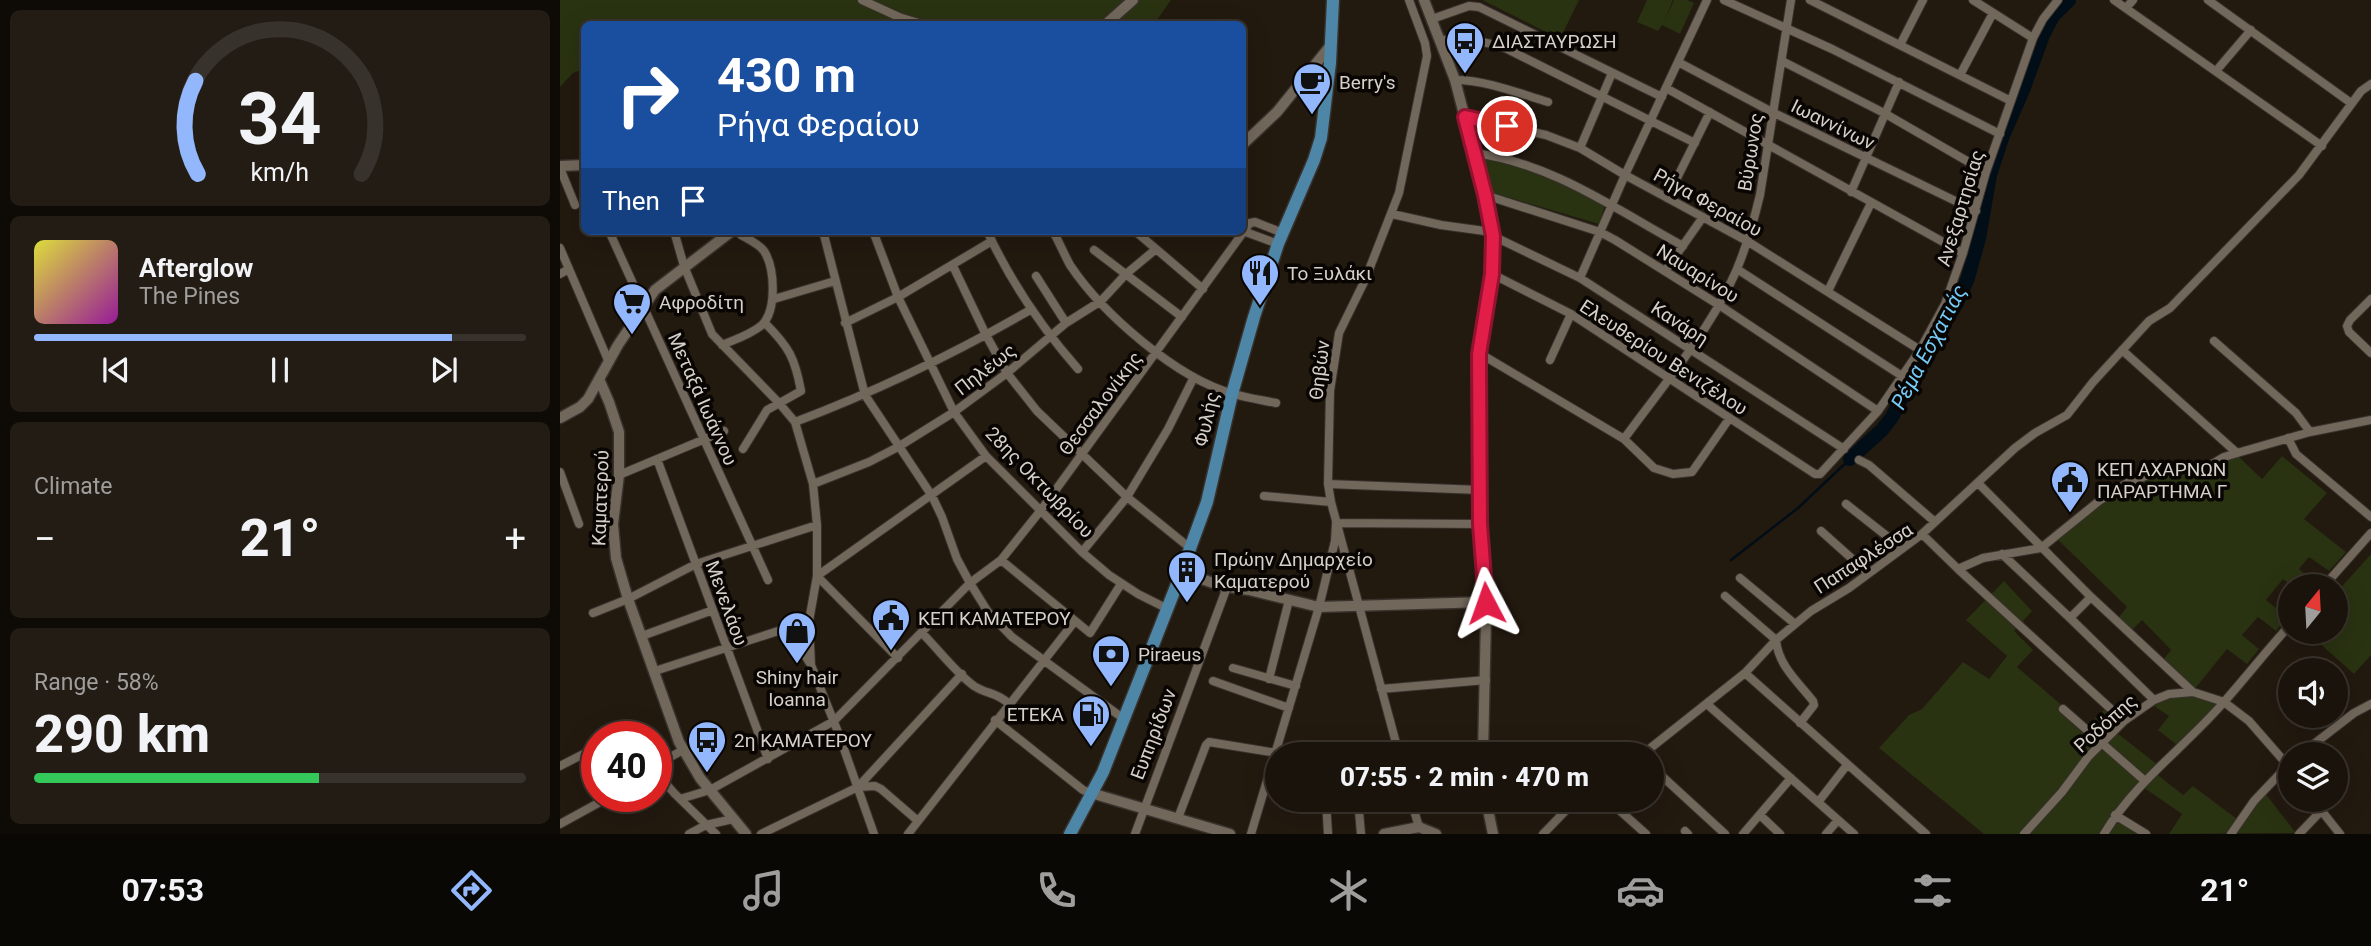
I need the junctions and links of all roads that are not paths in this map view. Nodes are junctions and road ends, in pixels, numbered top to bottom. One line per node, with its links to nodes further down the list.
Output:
1 (862, 0): 19 (street)
2 (1133, 0): 20 (street)
3 (1333, 0): 25 (main road, Φυλής)
4 (1409, 0): 65 (street, Θηβών)
5 (1424, 0): 18 (street)
6 (1707, 0): 28 (street)
7 (1724, 0): 21 (street)
8 (1791, 0): 21 (street, Βύρωνος)
9 (1810, 0): 26 (street)
10 (1973, 0): 17 (street)
11 (2059, 0): 23 (street, Ανεξαρτησίας)
12 (2114, 0): 16 (street)
13 (2133, 0): 16 (street)
14 (2208, 0): 22 (street)
15 (1920, 1): 26 (street)
16 (2126, 8): 29 (street)
17 (1993, 13): 23 (street); 31 (street)
18 (1432, 19): 24 (street); 30 (street)
19 (912, 21)
20 (1109, 21)
21 (1787, 29): 27 (street, Βύρωνος); 33 (street)
22 (2251, 30): 29 (street); 40 (street)
23 (2034, 38): 38 (street, Ανεξαρτησίας)
24 (1440, 40): 32 (street); 36 (street)
25 (1331, 45): 47 (street); 82 (main road, Φυλής)
26 (1900, 45): 31 (street)
27 (1782, 61): 42 (street, Βύρωνος); 43 (street)
28 (1678, 62): 35 (street); 42 (street, Ιωαννίνων)
29 (2216, 71): 50 (street)
30 (1612, 73): 36 (street); 37 (street)
31 (1960, 75): 38 (street)
32 (1455, 80): 39 (street); 44 (street)
33 (1899, 82): 43 (street); 46 (street)
34 (2371, 84): 40 (street)
35 (1666, 88): 37 (street); 41 (street)
36 (1602, 94): 45 (street); 51 (street)
37 (1662, 97): 45 (street)
38 (2011, 101): 46 (street, Ανεξαρτησίας)
39 (1548, 102)
40 (2351, 103): 50 (street)
41 (1710, 111): 48 (street); 49 (street)
42 (1772, 112): 49 (street, Βύρωνος); 53 (street, Ιωαννίνων)
43 (1884, 113): 53 (street); 56 (street)
44 (1465, 117): 51 (street, Ρήγα Φεραίου); 52 (street)
45 (1652, 121): 48 (street); 57 (street)
46 (2000, 134): 56 (street, Ανεξαρτησίας)
47 (1246, 141)
48 (1695, 143): 60 (street)
49 (1767, 144): 58 (street); 85 (street, Βύρωνος)
50 (2322, 146): 122 (street)
51 (1580, 148): 57 (street, Ρήγα Φεραίου)
52 (1474, 153): 59 (street); 63 (street)
53 (1864, 157): 58 (street); 64 (street, Ιωαννίνων)
54 (581, 165): 55 (street)
55 (560, 167): 62 (street)
56 (1986, 172): 64 (street, Ανεξαρτησίας)
57 (1625, 175): 60 (street, Ρήγα Φεραίου); 63 (street)
58 (1851, 192): 61 (street)
59 (1485, 195): 69 (street, Ναυαρίνου); 70 (street)
60 (1667, 198): 66 (street, Ρήγα Φεραίου)
61 (1871, 203): 90 (street); 103 (street)
62 (575, 205)
63 (1611, 206): 69 (street); 86 (street)
64 (1976, 211): 90 (street, Ανεξαρτησίας)
65 (1392, 214): 70 (street, Κανάρη); 163 (street, Θηβών)
66 (1703, 217): 85 (street, Ρήγα Φεραίου); 86 (street)
67 (1246, 228): 82 (street)
68 (1246, 232): 82 (street)
69 (1600, 232): 95 (street, Ναυαρίνου); 100 (street)
70 (1493, 234): 98 (street); 100 (street, Κανάρη)
71 (612, 235): 109 (street, Μεταξά Ιωάννου)
72 (675, 235): 91 (street)
73 (727, 235): 91 (street)
74 (741, 235): 105 (street)
75 (824, 235): 101 (street)
76 (875, 235): 104 (street, 28ης Οκτωβρίου)
77 (990, 235): 84 (street)
78 (1055, 235): 107 (street)
79 (1140, 235): 88 (street)
80 (1232, 235): 83 (street)
81 (1240, 235): 83 (street, Θεσσαλονίκης)
82 (1281, 239): 135 (main road, Φυλής)
83 (1236, 240): 102 (street, Θεσσαλονίκης)
84 (992, 241): 92 (street); 110 (street)
85 (1748, 241): 94 (street, Βύρωνος); 103 (street, Ρήγα Φεραίου)
86 (1683, 246): 95 (street)
87 (560, 248): 93 (street)
88 (1156, 249): 97 (street, Πηλέως); 102 (street)
89 (1094, 250): 97 (street)
90 (1964, 253): 121 (street, Ανεξαρτησίας)
91 (684, 266): 109 (street); 119 (street)
92 (953, 266): 104 (street); 116 (street)
93 (569, 269): 96 (street); 126 (street)
94 (1737, 269): 108 (street, Βύρωνος); 131 (street)
95 (1665, 271): 108 (street, Ναυαρίνου)
96 (560, 274)
97 (1126, 274): 107 (street, Πηλέως); 112 (street)
98 (1492, 274): 111 (street, Ελευθερίου Βενιζέλου); 125 (street)
99 (1036, 276): 115 (street)
100 (1580, 278): 120 (street, Κανάρη)
101 (835, 281): 105 (street); 114 (street)
102 (1203, 289): 112 (street, Θεσσαλονίκης)
103 (1828, 291): 121 (street, Ρήγα Φεραίου)
104 (898, 297): 114 (street); 128 (street, 28ης Οκτωβρίου)
105 (774, 299): 113 (street)
106 (2371, 299): 123 (street)
107 (1101, 301): 115 (street, Πηλέως); 124 (street)
108 (1719, 304): 120 (street, Βύρωνος); 139 (street, Ναυαρίνου)
109 (643, 306): 126 (street); 148 (street, Μεταξά Ιωάννου)
110 (1030, 310): 116 (street); 117 (street)
111 (1571, 314): 127 (street); 134 (street, Ελευθερίου Βενιζέλου)
112 (1182, 317): 124 (street, Θεσσαλονίκης)
113 (765, 323): 119 (street); 137 (street)
114 (845, 323): 136 (street)
115 (1066, 323): 117 (street, Πηλέως)
116 (986, 335): 128 (street); 130 (street)
117 (1050, 337): 129 (street); 130 (street, Πηλέως)
118 (2214, 341): 146 (street)
119 (722, 345): 137 (street)
120 (1690, 348): 134 (street, Βύρωνος); 152 (street, Κανάρη)
121 (1920, 350): 131 (street, Ανεξαρτησίας)
122 (2122, 350): 154 (street); 161 (street)
123 (2371, 353)
124 (1156, 354): 132 (street); 153 (street, Θεσσαλονίκης)
125 (1479, 354): 149 (street); 164 (street)
126 (608, 360): 133 (street)
127 (1550, 360)
128 (930, 364): 136 (street); 140 (street, 28ης Οκτωβρίου)
129 (1078, 369)
130 (1007, 373): 140 (street, Πηλέως); 153 (street)
131 (1902, 376): 139 (street, Ανεξαρτησίας)
132 (1194, 377): 135 (street); 167 (street)
133 (599, 379): 141 (street); 160 (street, Καματερού)
134 (1667, 379): 142 (street, Ελευθερίου Βενιζέλου); 149 (street, Βύρωνος)
135 (1231, 394): 138 (street); 181 (main road, Φυλής)
136 (865, 395): 144 (street); 150 (street)
137 (779, 403): 144 (street); 151 (street)
138 (1276, 403)
139 (1878, 411): 152 (street, Ανεξαρτησίας)
140 (954, 412): 150 (street, Πηλέως); 155 (street, 28ης Οκτωβρίου)
141 (560, 418)
142 (1729, 419): 149 (street); 159 (street, Ελευθερίου Βενιζέλου)
143 (2371, 420): 146 (street)
144 (795, 422): 162 (street)
145 (724, 430): 148 (street)
146 (2311, 432): 147 (street)
147 (2288, 438): 154 (street); 171 (street)
148 (703, 439): 156 (street); 180 (street, Μεταξά Ιωάννου)
149 (1624, 439)
150 (898, 447): 162 (street, Πηλέως); 165 (street)
151 (743, 449)
152 (1844, 449): 159 (street, Ανεξαρτησίας)
153 (1082, 453): 167 (street); 170 (street, Θεσσαλονίκης)
154 (2237, 453): 183 (street)
155 (986, 456): 165 (street); 170 (street, 28ης Οκτωβρίου)
156 (657, 459): 160 (street); 187 (street, Μενελάου)
157 (1859, 460): 172 (street)
158 (560, 472): 174 (street)
159 (1815, 474)
160 (618, 475): 200 (street, Καματερού)
161 (1978, 483): 172 (street); 183 (street)
162 (813, 484): 176 (street)
163 (1328, 484): 164 (street); 168 (street, Θηβών)
164 (1480, 491): 175 (street)
165 (932, 496): 192 (street); 195 (street)
166 (1264, 496): 168 (street)
167 (1128, 497): 181 (street); 184 (street)
168 (1331, 502): 173 (street, Θηβών)
169 (1846, 504): 182 (street)
170 (1041, 510): 184 (street, 28ης Οκτωβρίου); 186 (street, Θεσσαλονίκης)
171 (2371, 517)
172 (1935, 522): 179 (street)
173 (1336, 523): 175 (street); 203 (street); 204 (street, Θηβών)
174 (579, 524)
175 (1480, 524): 202 (street)
176 (817, 525): 180 (street); 192 (street)
177 (1821, 531): 190 (street)
178 (2371, 533): 191 (street)
179 (1922, 534): 182 (street, Παπαφλέσσα); 188 (street, Παπαφλέσσα)
180 (751, 545): 187 (street); 194 (street, Μεταξά Ιωάννου)
181 (1190, 548): 189 (main road, Φυλής)
182 (1902, 548): 190 (street, Παπαφλέσσα)
183 (2041, 548): 185 (street); 199 (street)
184 (1082, 552): 196 (street, 28ης Οκτωβρίου)
185 (2001, 554): 188 (street); 208 (street)
186 (1001, 559): 195 (street, Θεσσαλονίκης); 210 (street)
187 (696, 564): 200 (street); 206 (street, Μενελάου)
188 (1958, 569): 241 (street, Παπαφλέσσα)
189 (1181, 572): 197 (street); 205 (main road, Φυλής)
190 (1868, 573): 211 (street, Παπαφλέσσα)
191 (2335, 574)
192 (817, 576): 209 (street); 218 (street)
193 (1740, 578): 211 (street)
194 (768, 580)
195 (970, 583): 213 (street, Θεσσαλονίκης); 219 (street)
196 (1121, 584): 205 (street, 28ης Οκτωβρίου); 210 (street)
197 (1227, 587): 201 (street); 268 (street, Ευπηρίδων)
198 (1725, 596): 216 (street)
199 (2091, 597): 208 (street); 230 (street)
200 (628, 599): 207 (street); 214 (street, Καματερού)
201 (1289, 600): 203 (street); 225 (street)
202 (1486, 603): 204 (street); 226 (street)
203 (1319, 607): 204 (street); 228 (street)
204 (1359, 607): 229 (street, Θηβών)
205 (1168, 609): 238 (main road, Φυλής)
206 (713, 610): 214 (street); 217 (street, Μενελάου)
207 (593, 613)
208 (2070, 618): 231 (street)
209 (809, 621): 212 (street); 220 (street)
210 (1075, 621): 219 (street)
211 (1796, 624): 216 (street, Παπαφλέσσα)
212 (789, 628): 217 (street); 220 (street)
213 (922, 633): 218 (street, Θεσσαλονίκης); 224 (street)
214 (642, 636): 222 (street, Καματερού)
215 (2278, 639): 232 (street)
216 (1776, 640): 223 (street, Παπαφλέσσα); 242 (street)
217 (726, 646): 222 (street); 254 (street, Μενελάου)
218 (898, 658): 240 (street, Θεσσαλονίκης)
219 (1043, 661): 233 (street); 238 (street)
220 (811, 665): 240 (street)
221 (1233, 668): 225 (street)
222 (655, 671): 249 (street, Καματερού)
223 (1745, 673): 235 (street, Παπαφλέσσα); 242 (street)
224 (961, 674): 233 (street); 261 (street)
225 (1269, 678): 228 (street)
226 (1486, 680): 229 (street); 245 (street)
227 (1213, 681): 236 (street)
228 (1296, 686): 236 (street)
229 (1381, 689): 244 (street, Θηβών)
230 (2193, 692): 231 (street, Ροδόπης); 232 (street, Ροδόπης)
231 (2154, 700): 241 (street, Ροδόπης)
232 (2224, 702): 250 (street, Ροδόπης); 260 (street)
233 (1008, 703): 239 (street)
234 (2371, 704): 247 (street)
235 (1708, 705): 246 (street, Παπαφλέσσα); 259 (street)
236 (1289, 708): 243 (street)
237 (2063, 709): 248 (street)
238 (1124, 719): 265 (main road, Φυλής)
239 (995, 720): 265 (street); 283 (street)
240 (834, 721): 254 (street, Θεσσαλονίκης); 261 (street)
241 (2124, 721): 248 (street, Ροδόπης)
242 (1800, 723): 255 (street)
243 (1280, 742)
244 (1396, 742)
245 (1483, 742)
246 (1659, 742)
247 (2317, 742)
248 (2103, 743): 260 (street); 310 (street, Ροδόπης)
249 (684, 750): 253 (street); 263 (street, Καματερού)
250 (2278, 752)
251 (1265, 753): 280 (street)
252 (581, 755): 256 (street)
253 (672, 756)
254 (768, 758): 263 (street, Θεσσαλονίκης)
255 (1847, 765): 267 (street); 309 (street)
256 (560, 766)
257 (2278, 777): 313 (street)
258 (1664, 778): 304 (street)
259 (1791, 778): 267 (street); 278 (street)
260 (2146, 781): 279 (street)
261 (858, 787): 283 (street); 291 (street); 292 (street)
262 (672, 790): 266 (street)
263 (710, 790): 266 (street, Θεσσαλονίκης); 281 (street, Καματερού)
264 (1265, 791): 297 (street)
265 (1091, 793): 268 (street); 294 (main road, Φυλής)
266 (680, 799): 285 (street)
267 (1819, 801): 282 (street)
268 (1144, 809): 280 (street, Ευπηρίδων); 295 (street)
269 (582, 812): 284 (street)
270 (1327, 812): 298 (street)
271 (1359, 812): 299 (street)
272 (1415, 812): 286 (street)
273 (1488, 812): 302 (street)
274 (1566, 812): 287 (street)
275 (1621, 812): 303 (street)
276 (2319, 812): 314 (street)
277 (2323, 812): 315 (street)
278 (1759, 814): 305 (street); 306 (street)
279 (2115, 815): 311 (street); 312 (street)
280 (1178, 818): 296 (street, Ευπηρίδων)
281 (733, 819): 285 (street); 290 (street, Καματερού)
282 (1838, 820): 307 (street); 308 (street)
283 (918, 821): 293 (street)
284 (560, 824)
285 (706, 825): 288 (street); 289 (street)
286 (1419, 827): 300 (street); 301 (street)
287 (1549, 832)
288 (689, 834)
289 (716, 834)
290 (746, 834)
291 (761, 834)
292 (874, 834)
293 (908, 834)
294 (1070, 834)
295 (1135, 834)
296 (1230, 834)
297 (1251, 834)
298 (1328, 834)
299 (1361, 834)
300 (1384, 834)
301 (1436, 834)
302 (1493, 834)
303 (1646, 834)
304 (1725, 834)
305 (1743, 834)
306 (1780, 834)
307 (1826, 834)
308 (1854, 834)
309 (1926, 834)
310 (2024, 834)
311 (2104, 834)
312 (2146, 834)
313 (2231, 834)
314 (2299, 834)
315 (2340, 834)

